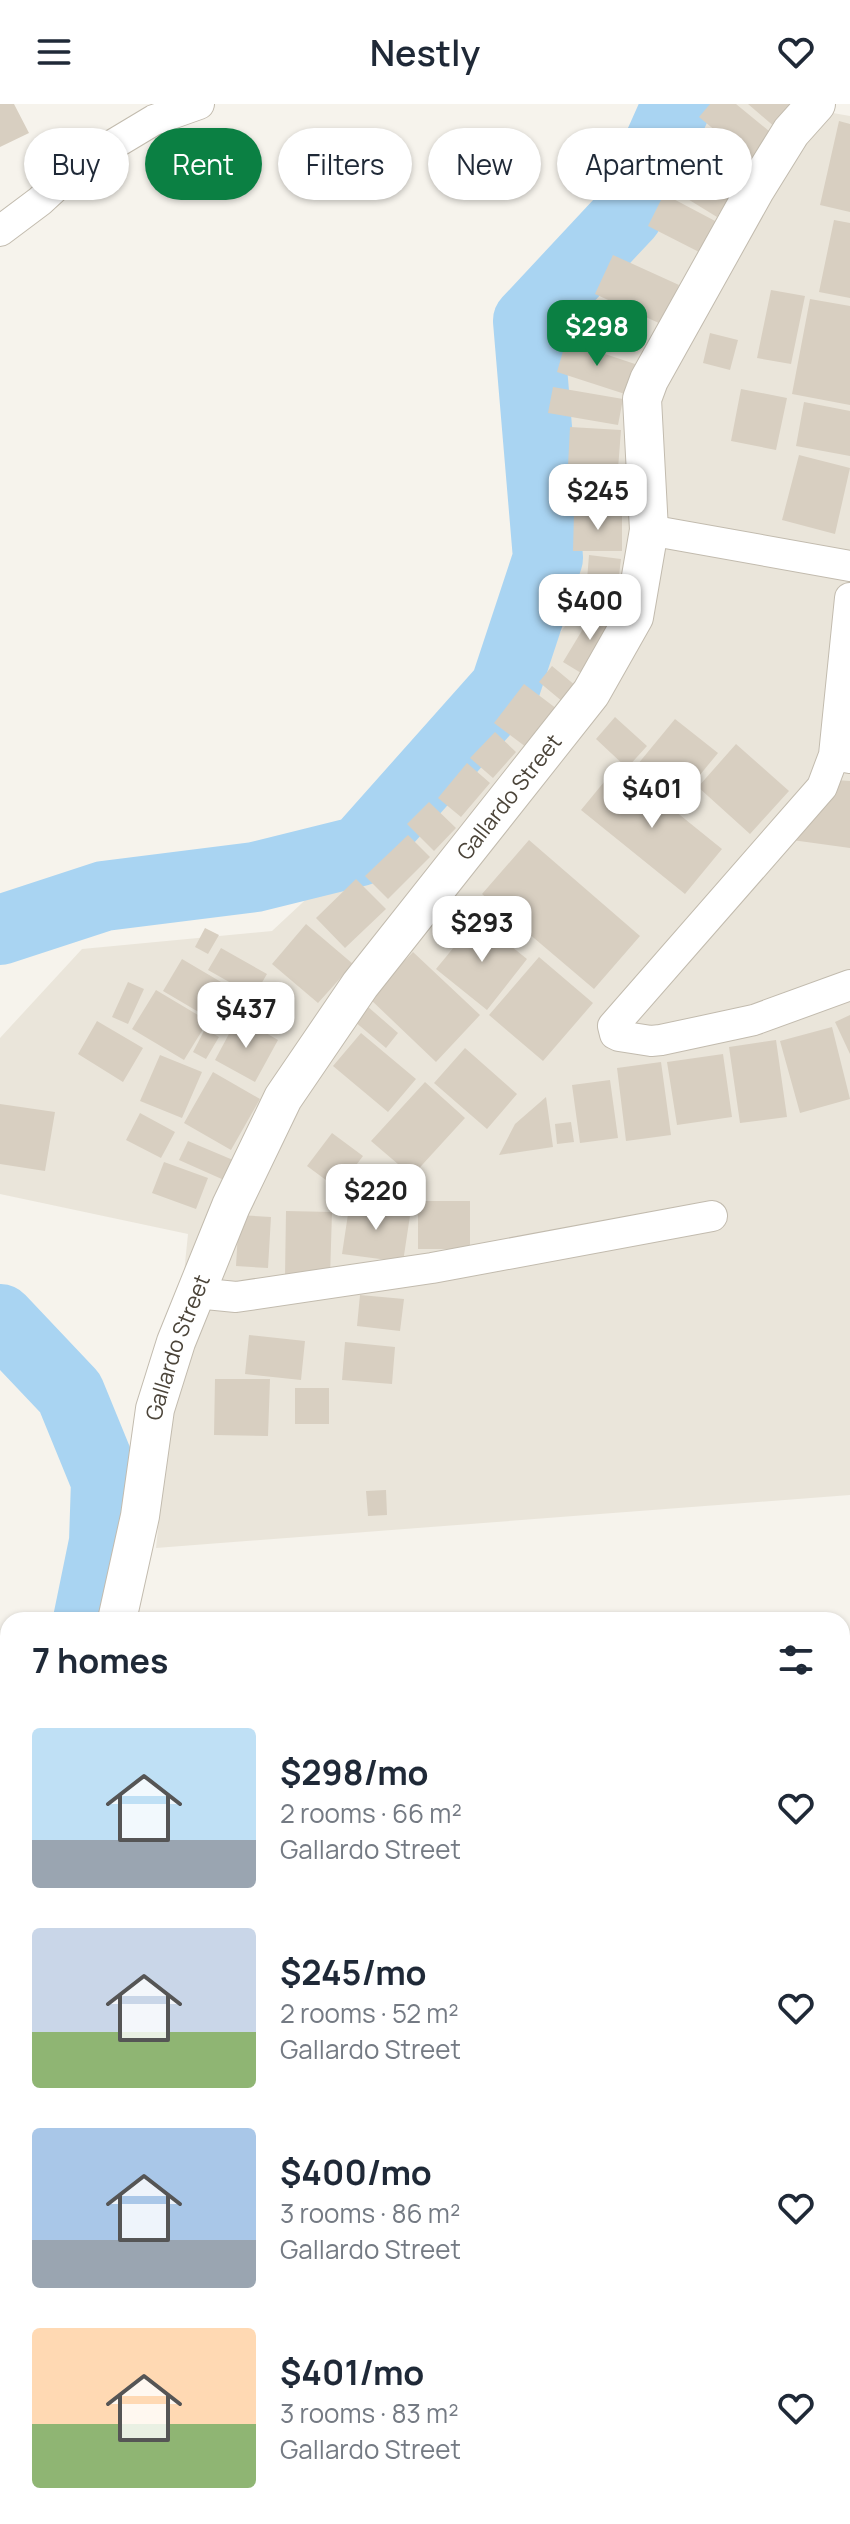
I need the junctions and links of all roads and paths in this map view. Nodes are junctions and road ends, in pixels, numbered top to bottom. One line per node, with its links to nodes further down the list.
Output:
1 (199, 104): 3 (street)
2 (816, 104): 4 (street, Gallardo Street)
3 (0, 231)
4 (649, 530): 5 (street); 10 (street, Gallardo Street)
5 (850, 566)
6 (850, 598): 7 (street)
7 (842, 756): 8 (street)
8 (850, 985)
9 (712, 1216): 10 (street)
10 (196, 1293): 11 (street, Gallardo Street)
11 (119, 1612)

